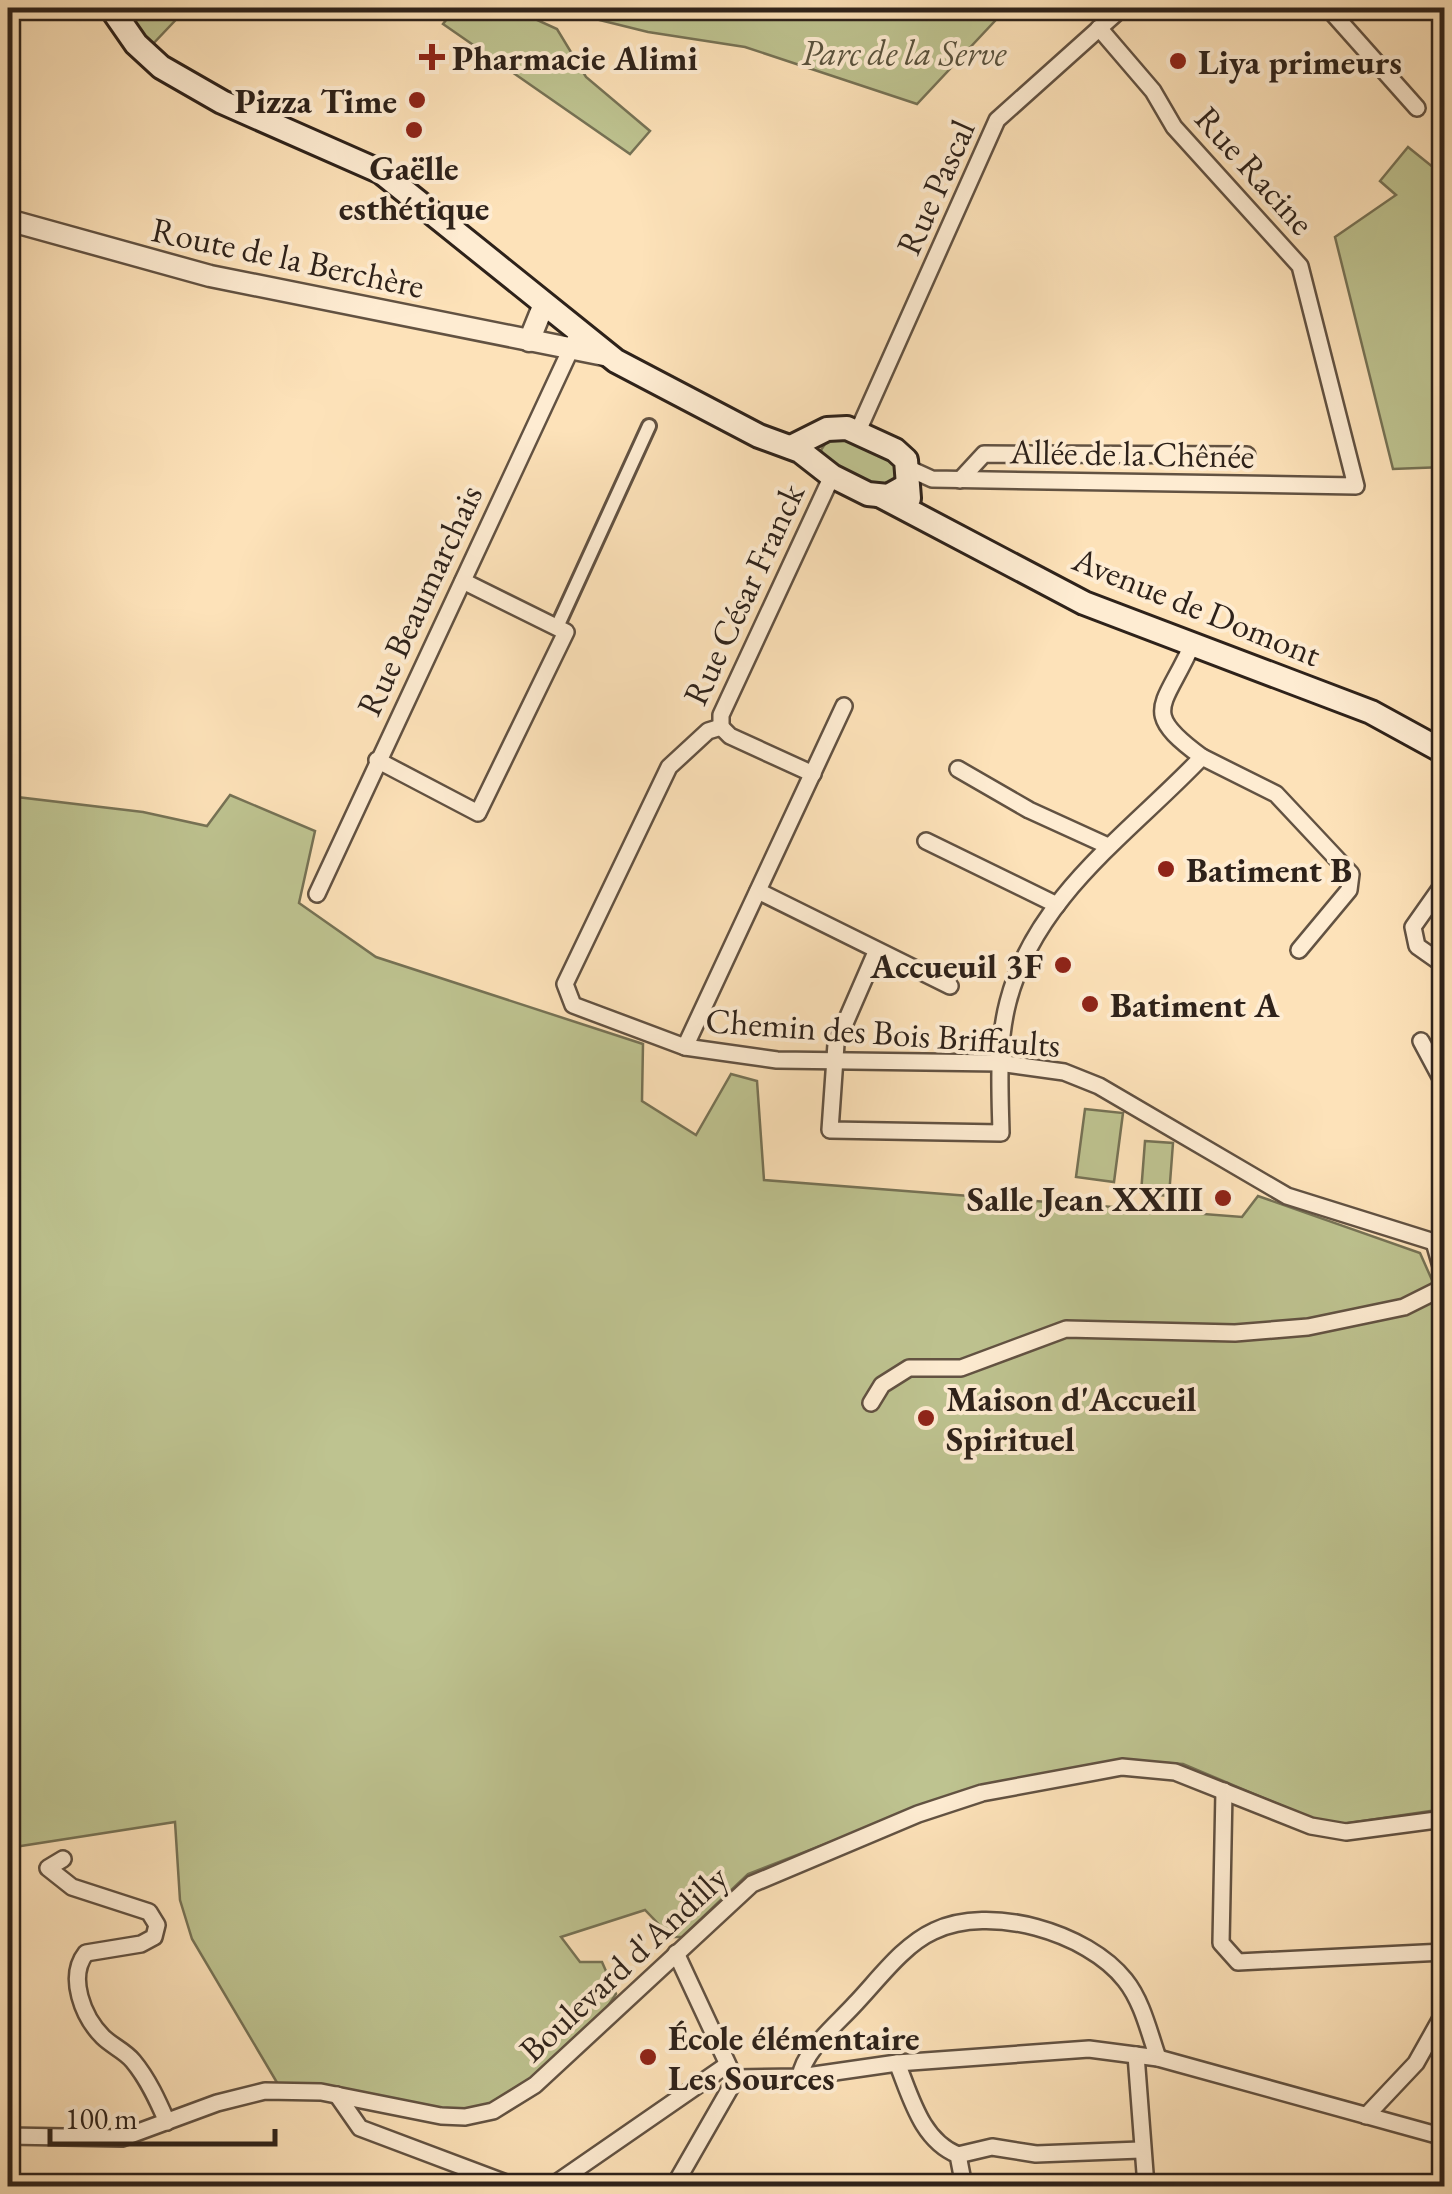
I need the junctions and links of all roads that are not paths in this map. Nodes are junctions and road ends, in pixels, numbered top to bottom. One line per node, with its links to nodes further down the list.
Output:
1 (112, 8): 7 (main road)
2 (1122, 8): 4 (street, Rue Pascal)
3 (1328, 8): 5 (street)
4 (1099, 28): 11 (street, Rue Pascal); 18 (street, Rue Racine)
5 (1417, 108)
6 (8, 220): 8 (street, Route de la Berchère)
7 (544, 304): 8 (street); 9 (main road)
8 (530, 341): 9 (street, Route de la Berchère)
9 (569, 342): 13 (main road, Avenue de Domont); 21 (street, Rue Beaumarchais)
10 (649, 426): 22 (street)
11 (858, 431): 12 (main road); 16 (main road)
12 (817, 437): 13 (main road); 15 (main road)
13 (791, 448): 15 (main road, Avenue de Domont)
14 (1247, 455): 17 (street)
15 (824, 469): 19 (main road, Avenue de Domont); 25 (street, Rue César Franck)
16 (912, 479): 17 (street, Allée de la Chênée); 19 (main road); 20 (main road)
17 (960, 480): 18 (street, Allée de la Chênée)
18 (1356, 486)
19 (881, 496): 20 (main road, Avenue de Domont)
20 (925, 521): 23 (main road, Avenue de Domont)
21 (464, 580): 22 (street); 28 (street, Rue Beaumarchais)
22 (557, 627): 28 (street)
23 (1192, 645): 26 (main road, Avenue de Domont); 27 (street)
24 (844, 706): 30 (street)
25 (721, 727): 30 (street); 41 (street, Rue César Franck)
26 (1444, 750)
27 (1202, 757): 32 (street); 37 (street)
28 (377, 760): 35 (street, Rue Beaumarchais)
29 (958, 770): 32 (street)
30 (813, 774): 34 (street)
31 (926, 842): 36 (street)
32 (1108, 846): 36 (street)
33 (1444, 883): 39 (street)
34 (758, 891): 38 (street); 43 (street)
35 (317, 894)
36 (1058, 905): 45 (street)
37 (1299, 950)
38 (876, 952): 40 (street); 44 (street)
39 (1444, 966)
40 (950, 986)
41 (566, 994): 43 (street, Chemin des Bois Briffaults)
42 (1421, 1042): 46 (street)
43 (685, 1047): 44 (street, Chemin des Bois Briffaults)
44 (832, 1062): 45 (street, Chemin des Bois Briffaults); 45 (street)
45 (999, 1063): 47 (street, Chemin des Bois Briffaults)
46 (1444, 1084)
47 (1440, 1238): 48 (street, Chemin des Bois Briffaults)
48 (1444, 1277)
49 (1444, 1287): 50 (street)
50 (871, 1403)
51 (1224, 1791): 52 (street, Boulevard d'Andilly); 54 (street); 55 (street, Boulevard d'Andilly)
52 (1444, 1819)
53 (62, 1860): 64 (street)
54 (1444, 1952)
55 (676, 1954): 60 (street); 62 (street, Boulevard d'Andilly)
56 (1444, 2012): 63 (street)
57 (1136, 2055): 58 (street); 59 (street); 67 (street)
58 (1158, 2058): 61 (street); 63 (street)
59 (896, 2063): 61 (street); 68 (street)
60 (731, 2072): 61 (street); 70 (street); 71 (street)
61 (800, 2076)
62 (336, 2095): 64 (street, Boulevard d'Andilly); 69 (street)
63 (1366, 2116): 66 (street)
64 (167, 2122): 65 (street, Boulevard d'Andilly)
65 (8, 2136)
66 (1444, 2137)
67 (1140, 2150): 68 (street); 73 (street)
68 (958, 2155): 72 (street)
69 (514, 2186)
70 (552, 2186)
71 (674, 2186)
72 (964, 2186)
73 (1146, 2186)

